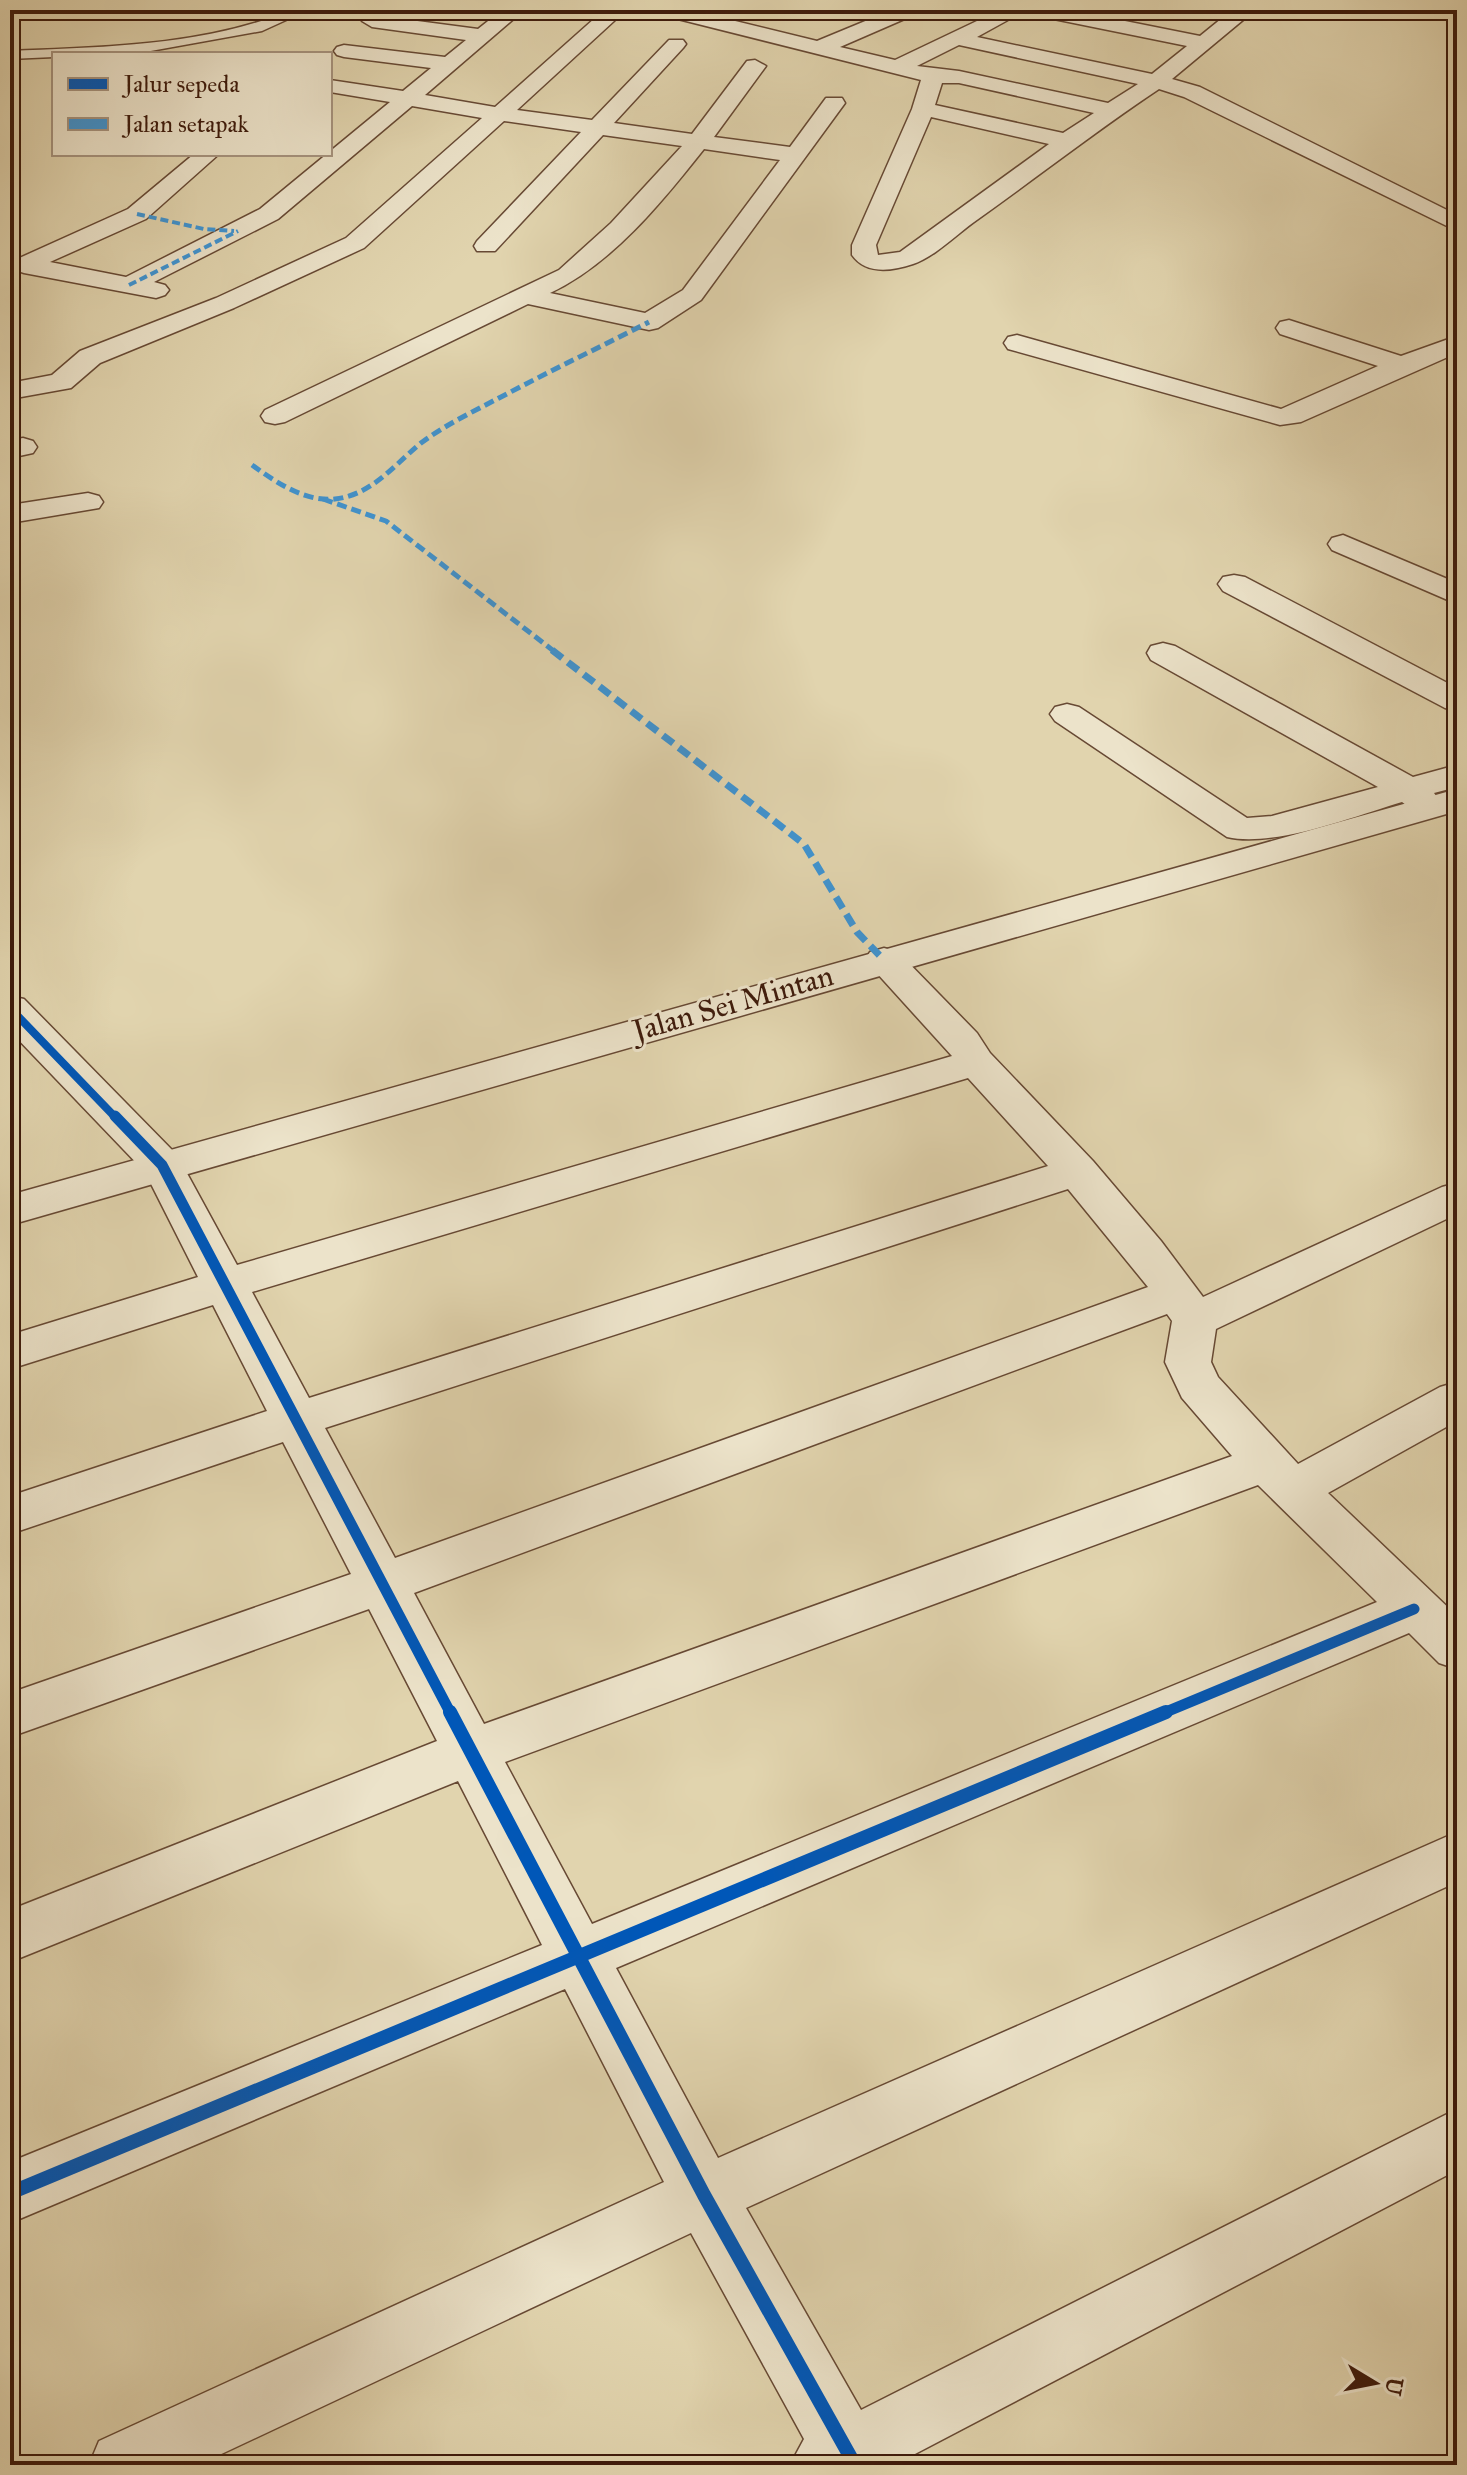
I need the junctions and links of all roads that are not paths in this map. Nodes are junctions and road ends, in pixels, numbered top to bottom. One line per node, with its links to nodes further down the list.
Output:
1 (302, 10): 18 (lane)
2 (514, 10): 13 (street)
3 (616, 10): 32 (street)
4 (665, 10): 12 (street)
5 (909, 10): 17 (street)
6 (1016, 10): 14 (street)
7 (1039, 10): 15 (street)
8 (1208, 12): 9 (street)
9 (1240, 13): 15 (street)
10 (776, 15): 12 (street)
11 (377, 16): 13 (street); 21 (street)
12 (740, 30): 17 (street)
13 (483, 36): 22 (street)
14 (959, 39): 24 (street); 26 (street)
15 (1201, 42): 26 (street)
16 (676, 44): 33 (street)
17 (816, 49): 24 (street)
18 (84, 52)
19 (52, 53): 20 (lane)
20 (10, 55)
21 (337, 56): 22 (street)
22 (450, 64): 28 (street)
23 (755, 66): 34 (street)
24 (897, 67): 25 (street)
25 (933, 76): 30 (street); 31 (street)
26 (1156, 81): 31 (street); 39 (street)
27 (332, 86): 28 (street)
28 (409, 99): 32 (street); 40 (street)
29 (834, 103): 36 (street)
30 (923, 109): 35 (street); 35 (street)
31 (1114, 111): 35 (street)
32 (500, 114): 33 (street); 45 (street)
33 (598, 127): 34 (street); 41 (street)
34 (698, 140): 36 (street); 44 (street)
35 (1067, 141)
36 (797, 155): 44 (street)
37 (206, 156): 38 (street)
38 (137, 214): 40 (street); 42 (street)
39 (1457, 224)
40 (238, 231): 43 (street)
41 (486, 246)
42 (17, 264): 43 (street)
43 (129, 285): 45 (street)
44 (526, 296): 51 (street)
45 (225, 303): 50 (street)
46 (1289, 328): 49 (street)
47 (1017, 343): 49 (street)
48 (1457, 344): 49 (street)
49 (1402, 365)
50 (10, 391)
51 (275, 416)
52 (88, 502): 53 (street)
53 (10, 514)
54 (1343, 544): 56 (street)
55 (1234, 584): 58 (street)
56 (1455, 592)
57 (1163, 653): 61 (street)
58 (1457, 701)
59 (1067, 714): 61 (street)
60 (1457, 776): 61 (street)
61 (1432, 799): 62 (street, Jalan Sei Mintan)
62 (884, 960): 64 (street); 65 (street, Jalan Sei Mintan)
63 (10, 1008): 65 (street)
64 (976, 1062): 66 (street); 69 (street)
65 (162, 1165): 68 (street, Jalan Sei Mintan); 69 (street)
66 (1078, 1171): 70 (street); 73 (street)
67 (1457, 1197): 70 (street)
68 (10, 1210)
69 (224, 1285): 71 (street); 73 (street)
70 (1186, 1306): 74 (street); 76 (street)
71 (10, 1352)
72 (1457, 1399): 74 (street)
73 (295, 1420): 75 (street); 76 (street)
74 (1280, 1476): 77 (street); 79 (street)
75 (10, 1515)
76 (381, 1584): 78 (street); 79 (street)
77 (1442, 1626): 82 (street)
78 (10, 1715)
79 (470, 1752): 81 (street); 82 (street)
80 (1457, 1856): 85 (street)
81 (10, 1936)
82 (577, 1956): 84 (street); 85 (street)
83 (1457, 2138): 86 (street)
84 (10, 2193)
85 (704, 2195): 86 (street); 87 (street)
86 (842, 2461)
87 (123, 2465)

